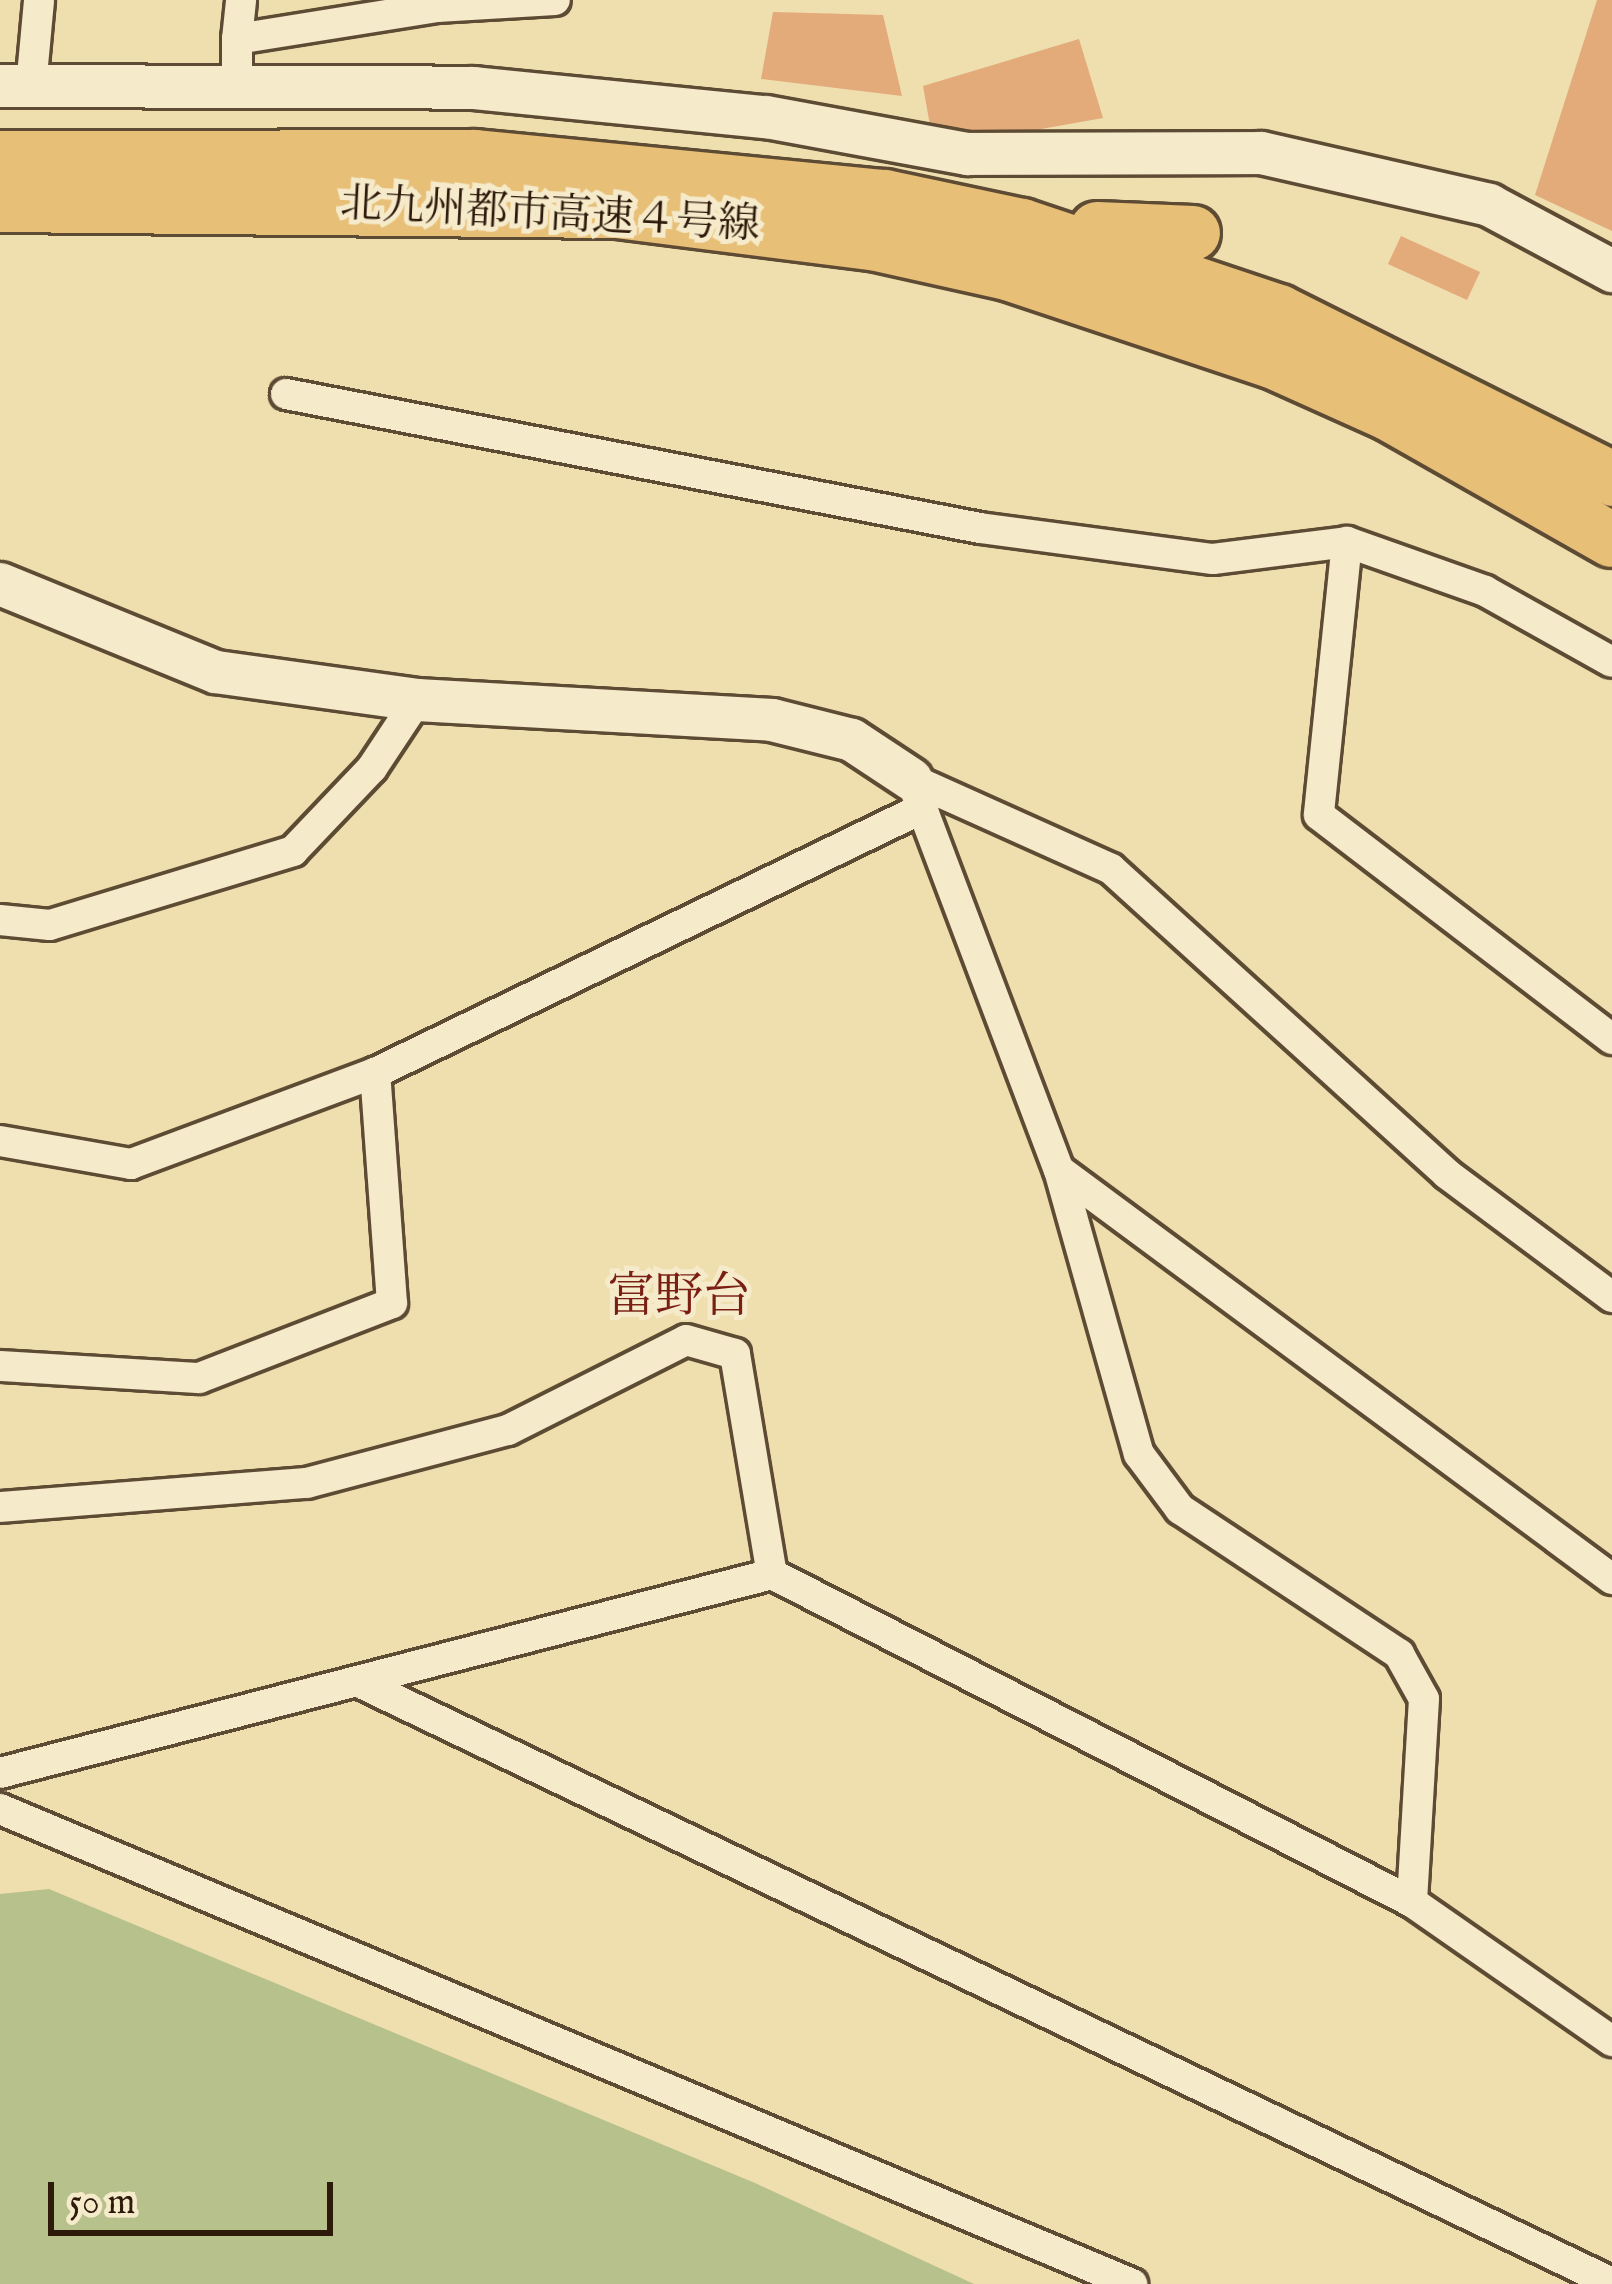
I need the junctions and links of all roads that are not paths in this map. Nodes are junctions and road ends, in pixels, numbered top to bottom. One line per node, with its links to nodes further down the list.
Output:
1 (39, 0): 6 (street)
2 (241, 0): 5 (street)
3 (555, 0): 4 (street)
4 (438, 3): 5 (street)
5 (237, 39): 7 (street)
6 (15, 86): 7 (street)
7 (237, 88): 12 (street)
8 (0, 158): 10 (highway, 北九州都市高速４号線)
9 (0, 205): 15 (highway, 北九州都市高速４号線)
10 (1022, 226): 11 (highway); 14 (highway, 北九州都市高速４号線)
11 (1193, 233)
12 (1612, 271)
13 (286, 394): 16 (street)
14 (1612, 479)
15 (1612, 540)
16 (1347, 542): 18 (street); 22 (street)
17 (0, 584): 19 (street)
18 (1612, 662)
19 (417, 700): 20 (street); 21 (street)
20 (917, 794): 23 (street); 25 (street); 26 (street)
21 (0, 920)
22 (1612, 1040)
23 (374, 1072): 24 (street); 27 (street)
24 (0, 1141)
25 (1059, 1170): 30 (street); 34 (street)
26 (1612, 1297)
27 (0, 1366)
28 (0, 1507): 29 (street)
29 (772, 1574): 31 (street); 34 (street)
30 (1612, 1579)
31 (365, 1685): 32 (street); 36 (street)
32 (0, 1773)
33 (0, 1809): 37 (street)
34 (1412, 1902): 35 (street)
35 (1612, 2041)
36 (1612, 2283)
37 (1132, 2284)

